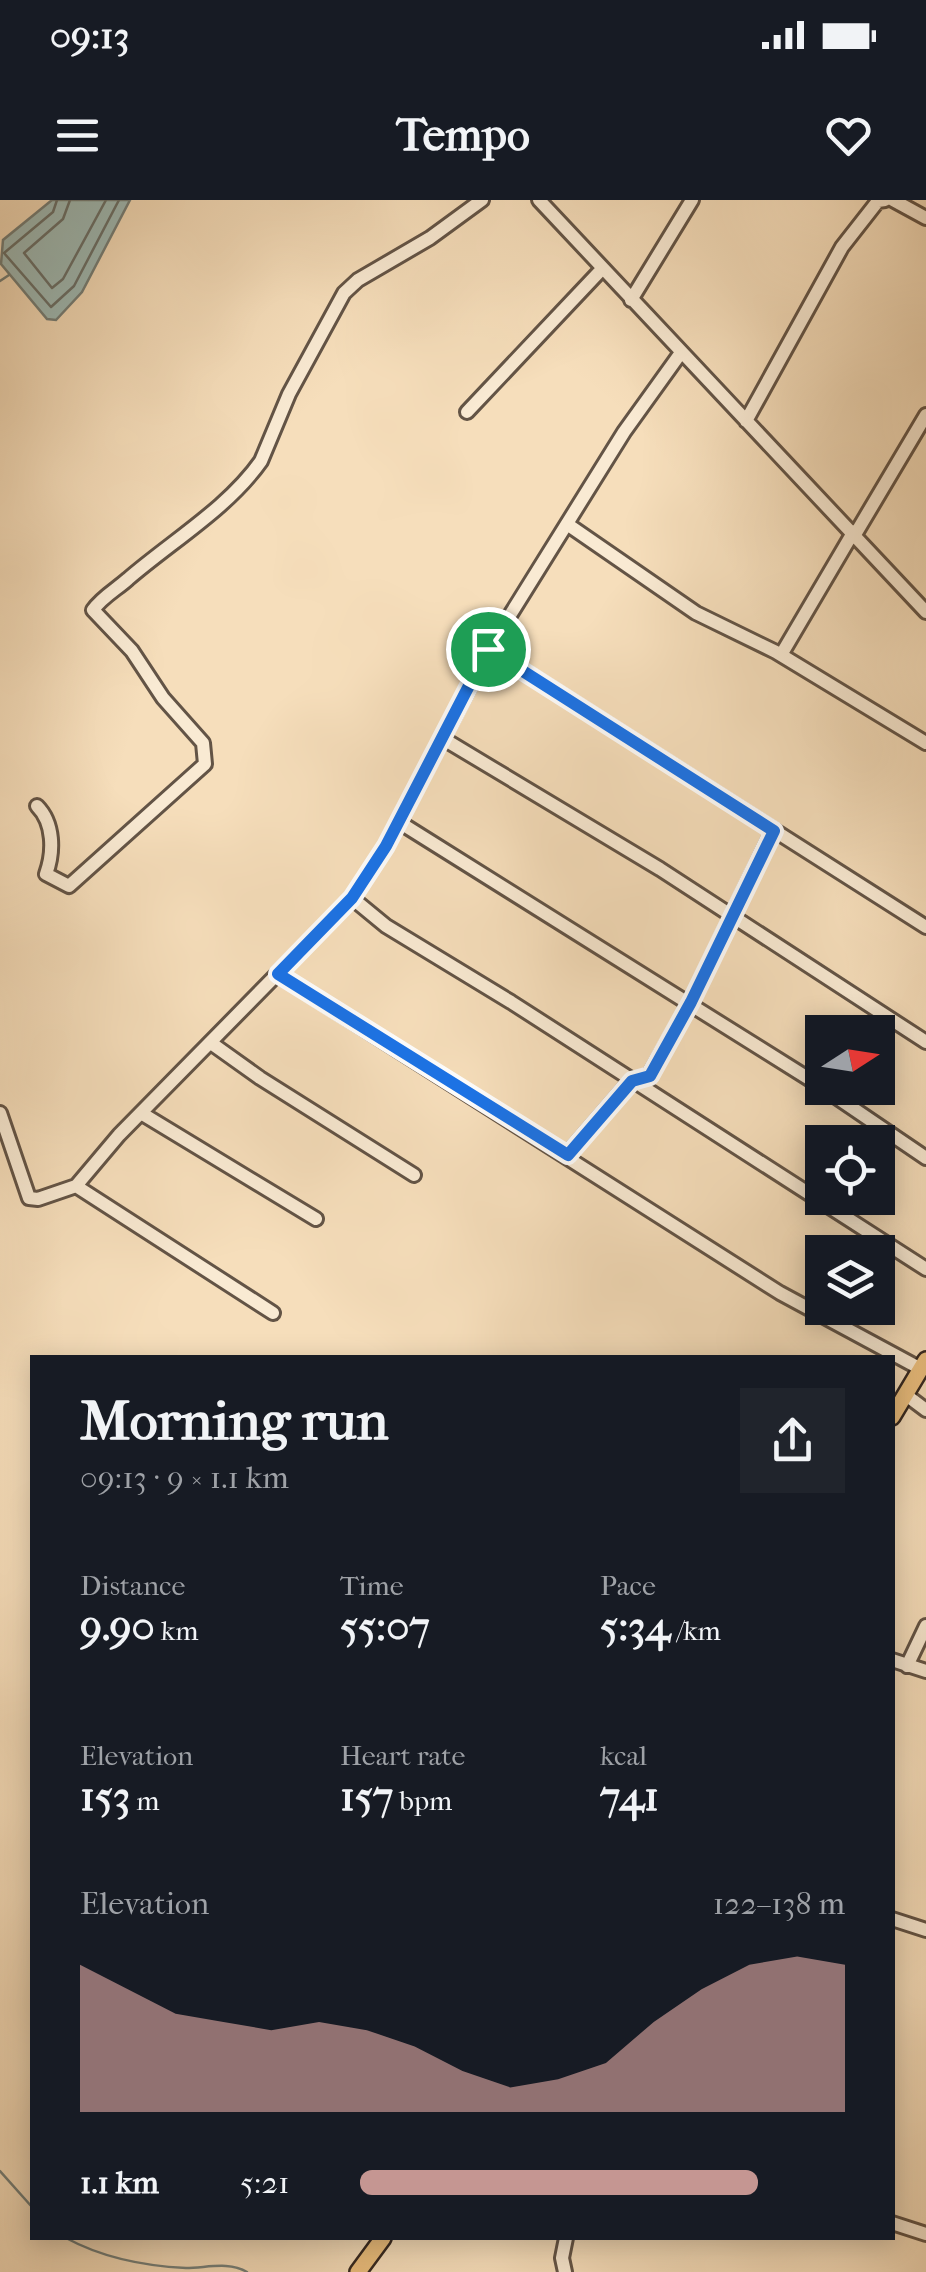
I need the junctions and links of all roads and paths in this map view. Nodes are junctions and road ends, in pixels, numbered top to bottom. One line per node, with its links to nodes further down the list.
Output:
1 (482, 200): 20 (street)
2 (538, 200): 7 (street)
3 (692, 200): 8 (street)
4 (886, 200): 12 (street)
5 (893, 200): 6 (street)
6 (926, 218)
7 (602, 269): 8 (street); 10 (street)
8 (631, 300): 9 (street)
9 (680, 354): 12 (street); 13 (street)
10 (467, 412)
11 (926, 414): 14 (street)
12 (746, 420): 14 (street)
13 (566, 524): 16 (street); 17 (street)
14 (855, 532): 15 (street); 17 (street)
15 (926, 612)
16 (488, 649): 18 (street); 22 (street)
17 (781, 655): 19 (street)
18 (442, 738): 21 (street); 24 (street)
19 (926, 744)
20 (37, 806)
21 (399, 822): 23 (street); 27 (street)
22 (774, 831): 24 (street); 25 (street)
23 (352, 898): 26 (street); 31 (street)
24 (731, 918): 27 (street); 28 (street)
25 (926, 927)
26 (278, 974): 29 (street); 35 (street)
27 (691, 1002): 30 (street); 31 (street)
28 (926, 1042)
29 (211, 1043): 34 (street); 37 (street)
30 (805, 1075)
31 (632, 1081): 35 (street); 40 (street)
32 (849, 1105): 36 (street)
33 (0, 1113): 38 (street)
34 (141, 1113): 38 (street); 39 (street)
35 (568, 1155): 42 (street)
36 (926, 1158)
37 (414, 1175)
38 (76, 1186): 41 (street)
39 (316, 1219)
40 (926, 1269)
41 (274, 1313)
42 (923, 1365): 43 (main road)
43 (906, 1394): 44 (street); 45 (main road)
44 (926, 1410)
45 (895, 1413)
46 (926, 1626): 48 (street)
47 (895, 1661): 48 (street)
48 (907, 1666): 49 (street)
49 (926, 1671)
50 (895, 1920): 51 (street)
51 (926, 1930)
52 (895, 2224): 53 (street)
53 (926, 2234)
54 (382, 2240): 56 (main road)
55 (566, 2240): 57 (street)
56 (358, 2272)
57 (565, 2272)

